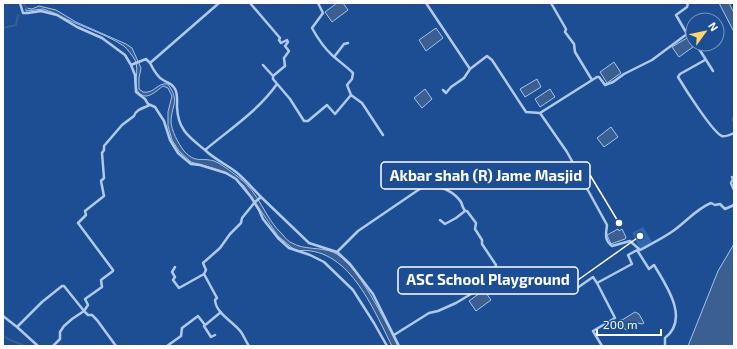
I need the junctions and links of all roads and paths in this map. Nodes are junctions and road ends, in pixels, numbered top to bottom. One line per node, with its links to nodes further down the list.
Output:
1 (20, 3): 15 (street)
2 (220, 3): 14 (street)
3 (250, 3): 19 (street)
4 (318, 3): 12 (street)
5 (426, 3): 17 (street)
6 (551, 3): 20 (street)
7 (688, 3): 8 (street)
8 (685, 31)
9 (685, 35): 20 (street)
10 (348, 43): 12 (street)
11 (702, 52): 13 (street)
12 (334, 57): 23 (street)
13 (705, 60): 18 (street); 26 (street)
14 (150, 63): 15 (street); 28 (street)
15 (131, 65): 24 (street)
16 (263, 65): 19 (street)
17 (470, 69): 22 (street); 25 (street)
18 (713, 71)
19 (273, 76): 21 (street)
20 (592, 80): 25 (street)
21 (277, 84): 23 (street); 28 (street)
22 (443, 90)
23 (351, 95): 27 (street)
24 (150, 105): 32 (street); 44 (street)
25 (540, 113): 36 (street)
26 (734, 133)
27 (383, 135)
28 (205, 150): 31 (street)
29 (732, 177): 30 (street)
30 (734, 190)
31 (260, 198): 32 (street); 37 (street)
32 (255, 203): 39 (street); 56 (street)
33 (734, 205): 36 (street)
34 (465, 211): 35 (street); 37 (street); 42 (street)
35 (440, 220)
36 (638, 249): 41 (street); 59 (street)
37 (337, 252): 50 (street)
38 (175, 267): 39 (street)
39 (204, 274): 45 (street)
40 (476, 278): 42 (street)
41 (597, 283): 43 (street); 58 (street)
42 (481, 288): 50 (street)
43 (570, 293)
44 (84, 311): 48 (street); 52 (street); 53 (street)
45 (221, 312): 47 (street); 55 (street)
46 (3, 316): 48 (street)
47 (205, 325): 49 (street); 54 (street)
48 (17, 327): 51 (street)
49 (214, 335)
50 (394, 335): 57 (street)
51 (38, 346)
52 (53, 346)
53 (116, 346)
54 (167, 346)
55 (249, 346)
56 (387, 346)
57 (399, 346)
58 (602, 346)
59 (665, 346)

